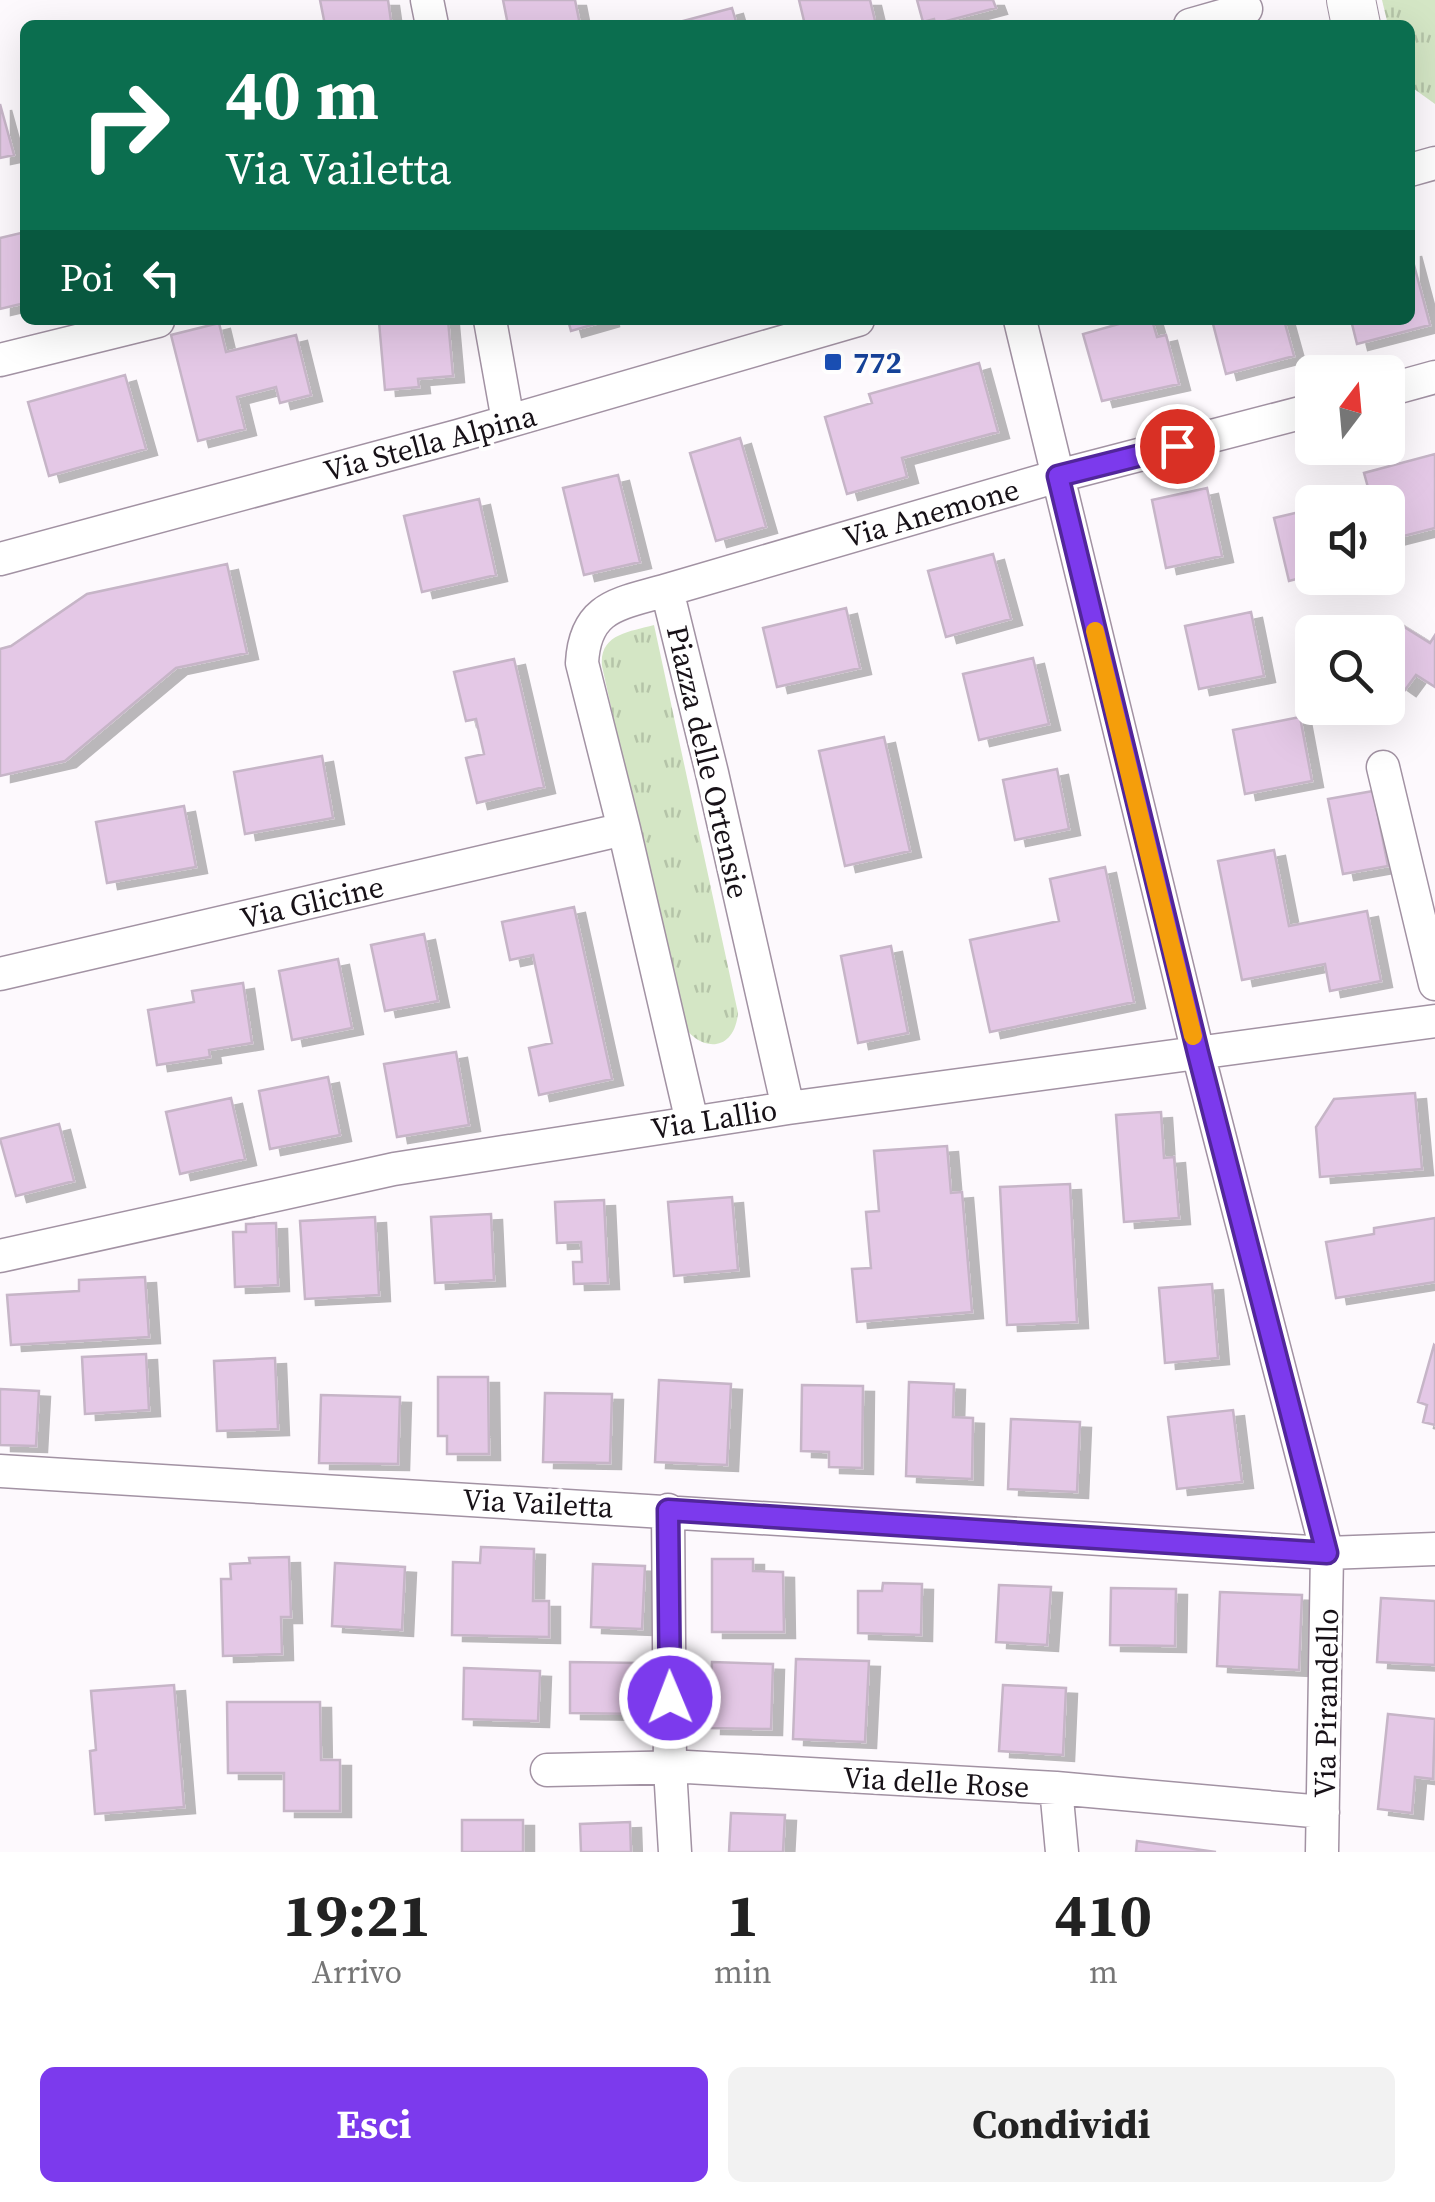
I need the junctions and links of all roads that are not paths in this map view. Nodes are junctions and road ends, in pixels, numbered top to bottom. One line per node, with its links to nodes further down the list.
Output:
1 (1246, 10): 2 (street)
2 (1209, 20)
3 (142, 325): 7 (street)
4 (491, 325): 11 (street)
5 (841, 325): 11 (street, Via Stella Alpina)
6 (1021, 325): 12 (street, Via Pirandello)
7 (0, 360)
8 (1435, 377): 9 (street)
9 (1405, 385)
10 (1295, 414): 12 (street, Via Anemone)
11 (508, 422): 13 (street, Via Stella Alpina)
12 (1058, 476): 14 (street, Via Anemone); 20 (street, Via Pirandello)
13 (0, 559)
14 (667, 590): 16 (street, Piazza delle Ortensie); 21 (street, Piazza delle Ortensie)
15 (1383, 768): 18 (street)
16 (624, 829): 17 (street, Via Glicine); 22 (street, Piazza delle Ortensie)
17 (0, 974)
18 (1435, 984)
19 (1435, 1021): 20 (street, Via Lallio)
20 (1198, 1053): 21 (street, Via Lallio); 27 (street, Via Pirandello)
21 (788, 1108): 22 (street, Via Lallio)
22 (692, 1122): 23 (street, Via Lallio)
23 (0, 1256)
24 (0, 1471): 25 (street, Via Vailetta)
25 (668, 1510): 27 (street, Via Vailetta); 28 (street)
26 (1435, 1549): 27 (street, Via Vailetta)
27 (1327, 1553): 31 (street, Via Pirandello)
28 (670, 1768): 29 (street, Via delle Rose); 30 (street, Via delle Rose); 32 (street)
29 (547, 1770)
30 (1056, 1788): 31 (street, Via delle Rose); 33 (street)
31 (1323, 1812): 34 (street, Via Pirandello)
32 (676, 1852)
33 (1062, 1852)
34 (1322, 1852)

